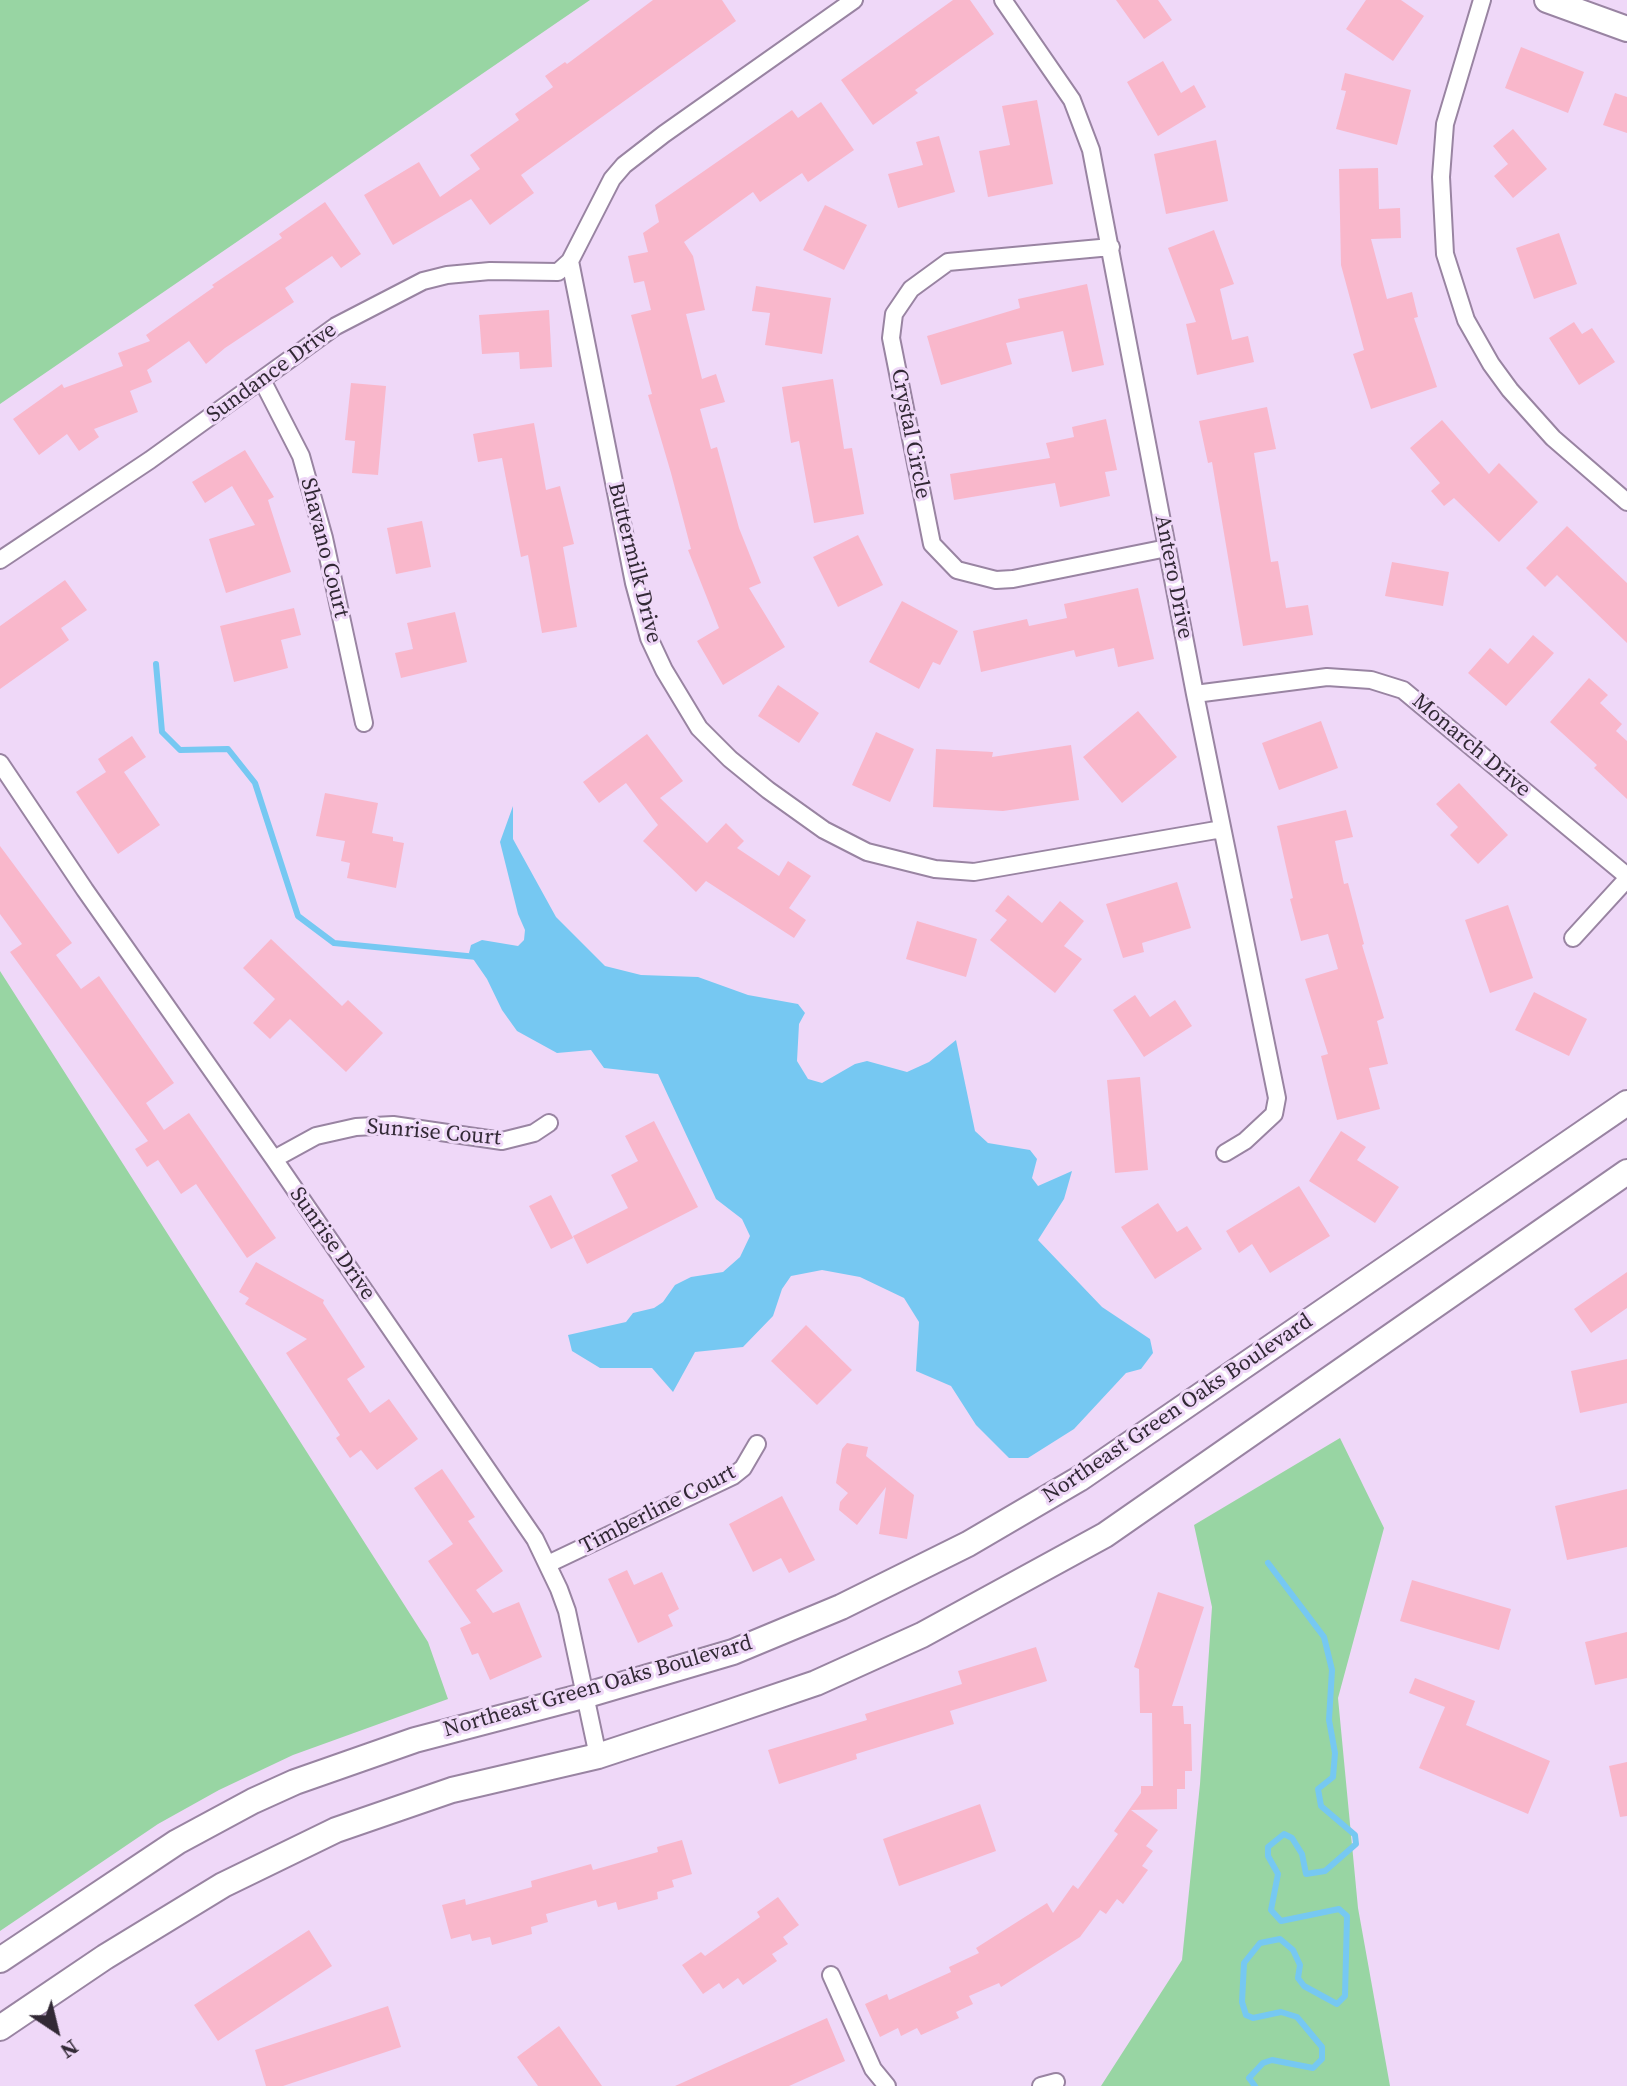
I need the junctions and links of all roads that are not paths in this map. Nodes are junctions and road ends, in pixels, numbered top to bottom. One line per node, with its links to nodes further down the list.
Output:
1 (854, 0): 7 (street)
2 (1003, 0): 6 (street, Antero Drive)
3 (1482, 0): 9 (street)
4 (1547, 0): 5 (main road)
5 (1627, 29)
6 (1111, 247): 10 (street, Antero Drive); 10 (street, Crystal Circle)
7 (570, 261): 8 (street, Sundance Drive); 15 (street, Buttermilk Drive)
8 (262, 380): 11 (street, Sundance Drive); 13 (street, Shavano Court)
9 (1627, 502)
10 (1167, 548): 12 (street, Antero Drive)
11 (0, 560)
12 (1195, 694): 15 (street, Antero Drive); 16 (street, Monarch Drive)
13 (364, 723)
14 (0, 763): 21 (street, Sunrise Drive)
15 (1222, 829): 20 (street, Antero Drive)
16 (1627, 878): 17 (street)
17 (1573, 938)
18 (1627, 1103): 25 (main road, Northeast Green Oaks Boulevard)
19 (549, 1123): 21 (street, Sunrise Court)
20 (1225, 1153)
21 (274, 1159): 24 (street, Sunrise Drive)
22 (1627, 1172): 26 (main road)
23 (757, 1444): 24 (street, Timberline Court)
24 (548, 1564): 25 (street, Sunrise Drive)
25 (587, 1695): 26 (street, Sunrise Drive); 27 (main road, Northeast Green Oaks Boulevard)
26 (598, 1756): 29 (main road)
27 (0, 1960)
28 (831, 1975): 30 (street)
29 (0, 2028)
30 (887, 2086)

